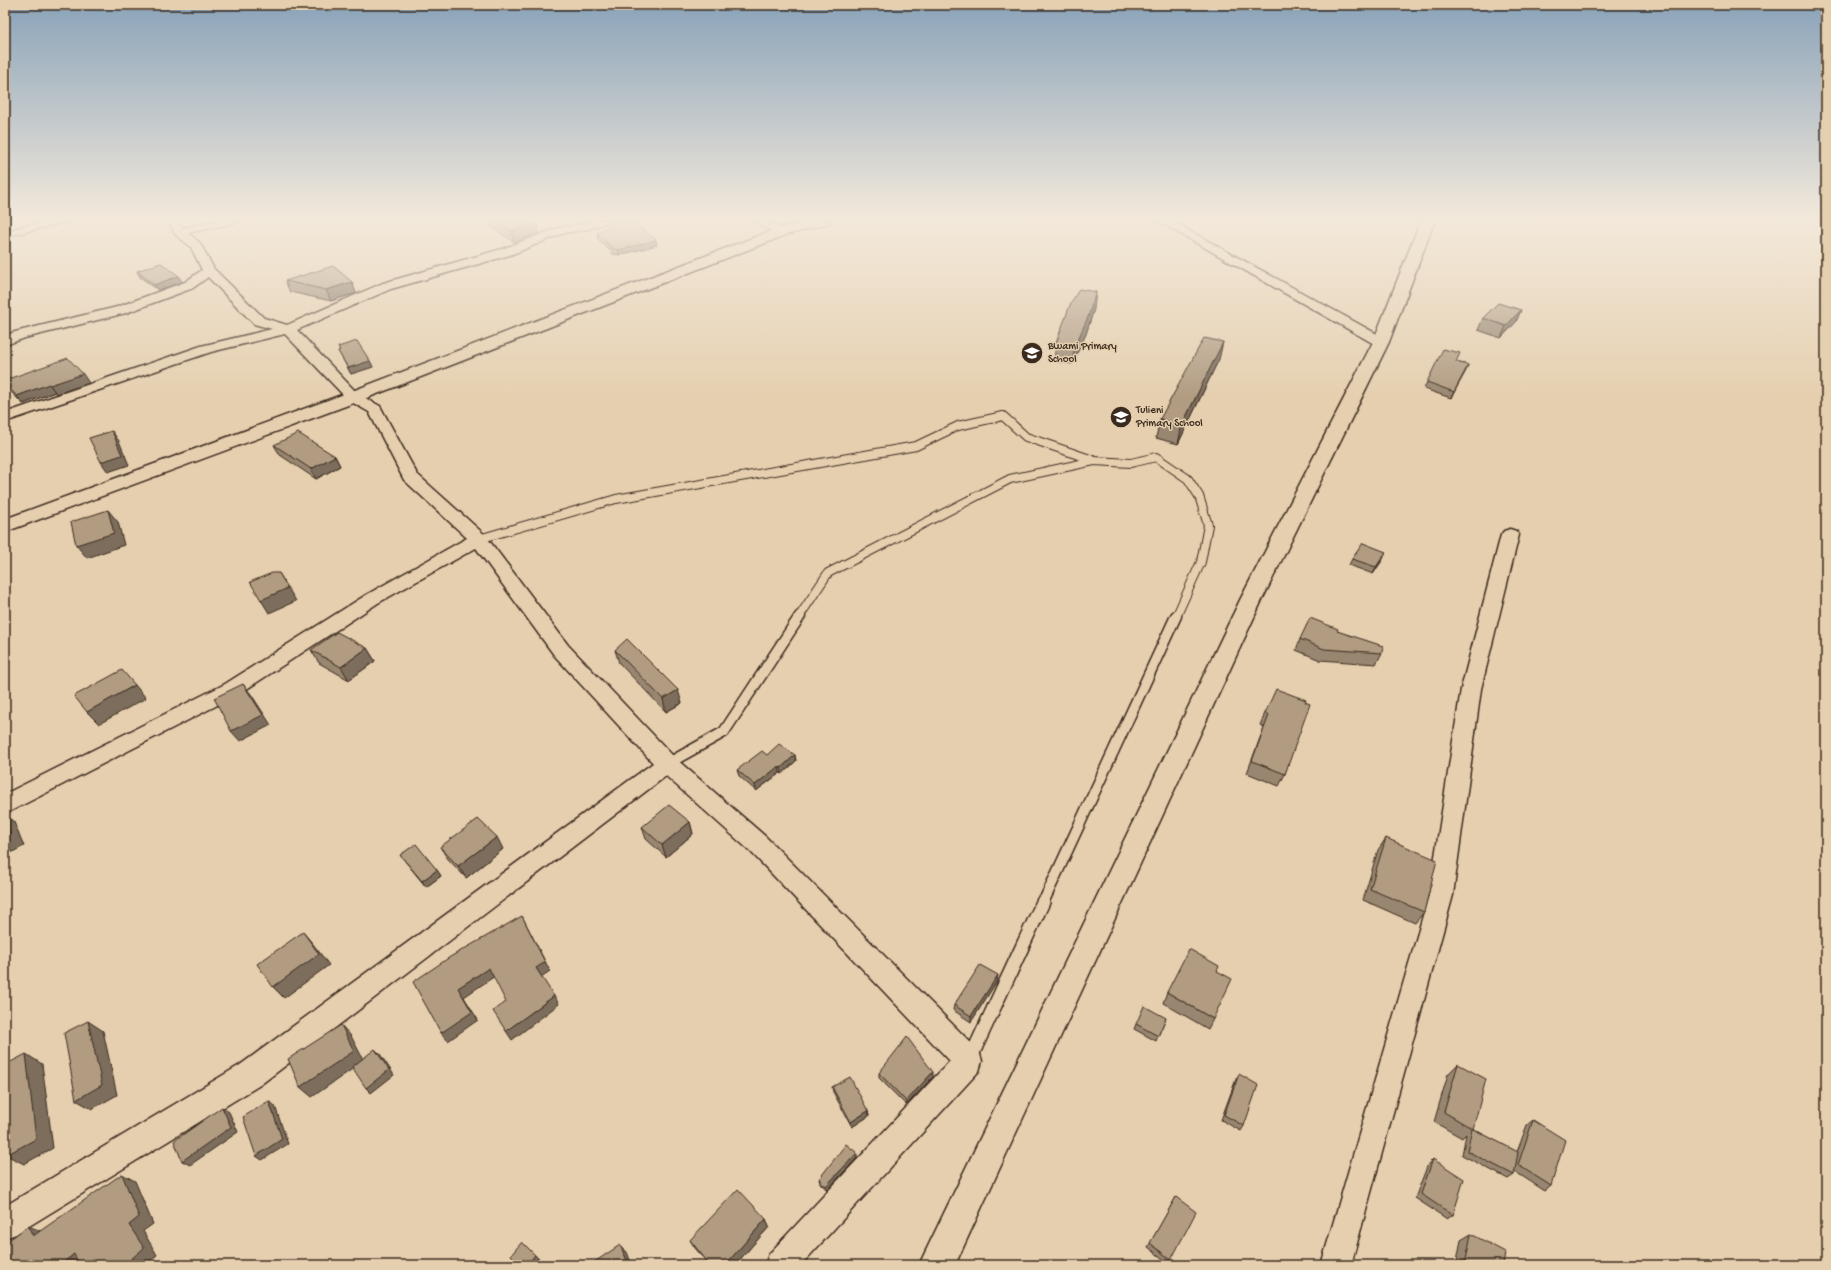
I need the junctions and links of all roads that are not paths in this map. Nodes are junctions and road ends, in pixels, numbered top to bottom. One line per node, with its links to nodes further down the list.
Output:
1 (197, 279): 8 (street)
2 (217, 279): 7 (street)
3 (411, 279): 7 (street)
4 (658, 279): 10 (main road)
5 (1268, 279): 9 (street)
6 (1405, 279): 9 (main road)
7 (288, 329): 10 (street); 11 (street)
8 (5, 341)
9 (1381, 342): 21 (main road)
10 (353, 397): 13 (main road); 15 (street)
11 (5, 418)
12 (1094, 461): 15 (lane); 16 (lane); 18 (lane)
13 (5, 526)
14 (1510, 535): 22 (street)
15 (479, 539): 16 (street); 17 (street)
16 (667, 764): 18 (street); 19 (street)
17 (5, 804)
18 (970, 1061): 20 (street)
19 (5, 1222)
20 (780, 1265)
21 (937, 1265)
22 (1336, 1265)

